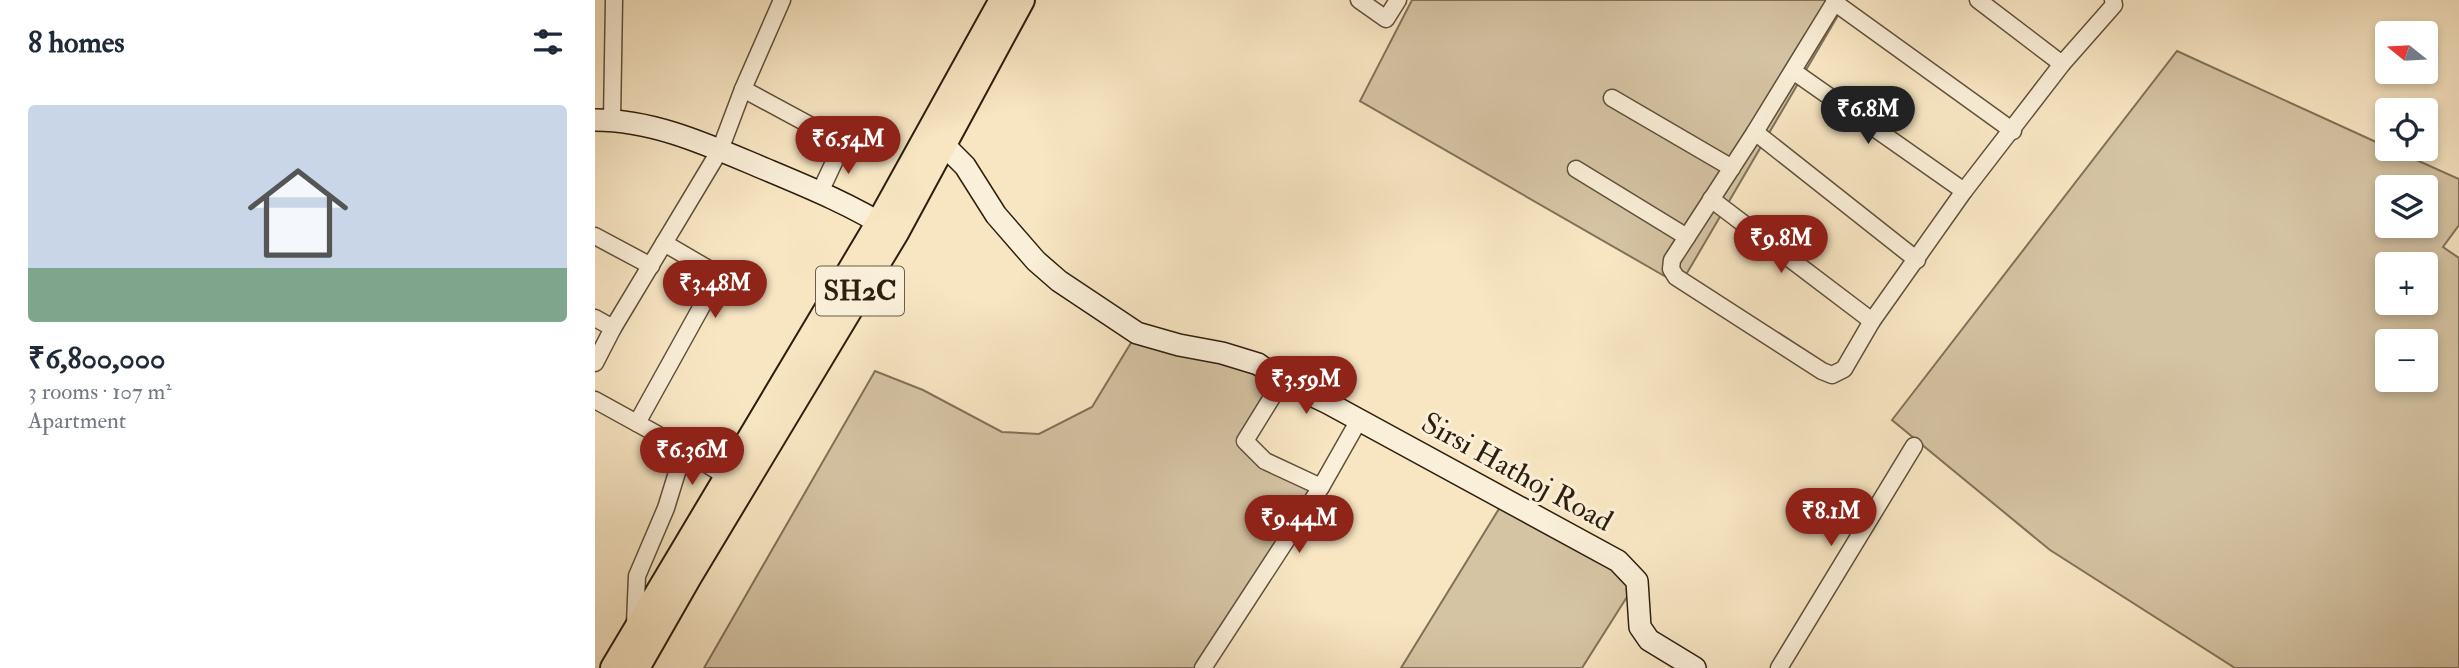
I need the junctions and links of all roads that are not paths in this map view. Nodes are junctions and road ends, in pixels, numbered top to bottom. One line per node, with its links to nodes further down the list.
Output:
1 (614, 0): 14 (street)
2 (782, 0): 12 (street)
3 (1002, 0): 17 (main road, SH2C)
4 (1022, 0): 17 (main road, SH2C)
5 (1359, 0): 6 (street)
6 (1398, 0)
7 (1978, 0): 10 (street)
8 (2113, 0): 10 (street)
9 (1835, 1): 11 (street); 15 (street)
10 (2062, 64): 15 (street)
11 (1793, 71): 16 (street); 21 (street)
12 (743, 89): 18 (street); 22 (street)
13 (1612, 98): 19 (street)
14 (603, 120): 18 (street)
15 (2013, 131): 21 (street)
16 (1755, 132): 19 (street); 28 (street)
17 (937, 140): 24 (main road, SH2C); 34 (street, Sirsi Hathoj Road)
18 (720, 150): 22 (street); 27 (street)
19 (1732, 168): 23 (street)
20 (1576, 169): 26 (street)
21 (1964, 191): 28 (street)
22 (820, 192): 24 (street)
23 (1711, 199): 26 (street); 31 (street)
24 (888, 228): 40 (main road, SH2C); 42 (main road, SH2C)
25 (595, 236): 29 (street)
26 (1687, 237): 31 (street)
27 (664, 243): 29 (street); 37 (street)
28 (1916, 260): 31 (street)
29 (651, 266): 32 (street)
30 (595, 318): 32 (street)
31 (1872, 321)
32 (613, 328): 33 (street)
33 (595, 363)
34 (1282, 381): 36 (street, Sirsi Hathoj Road); 41 (street)
35 (595, 400): 37 (street)
36 (1359, 420): 41 (street); 44 (street, Sirsi Hathoj Road)
37 (637, 423): 38 (street)
38 (673, 443): 40 (street); 42 (street)
39 (1914, 446): 45 (street)
40 (727, 477): 42 (main road, SH2C)
41 (1321, 487): 43 (street)
42 (630, 659)
43 (1203, 668)
44 (1695, 668)
45 (1779, 668)

